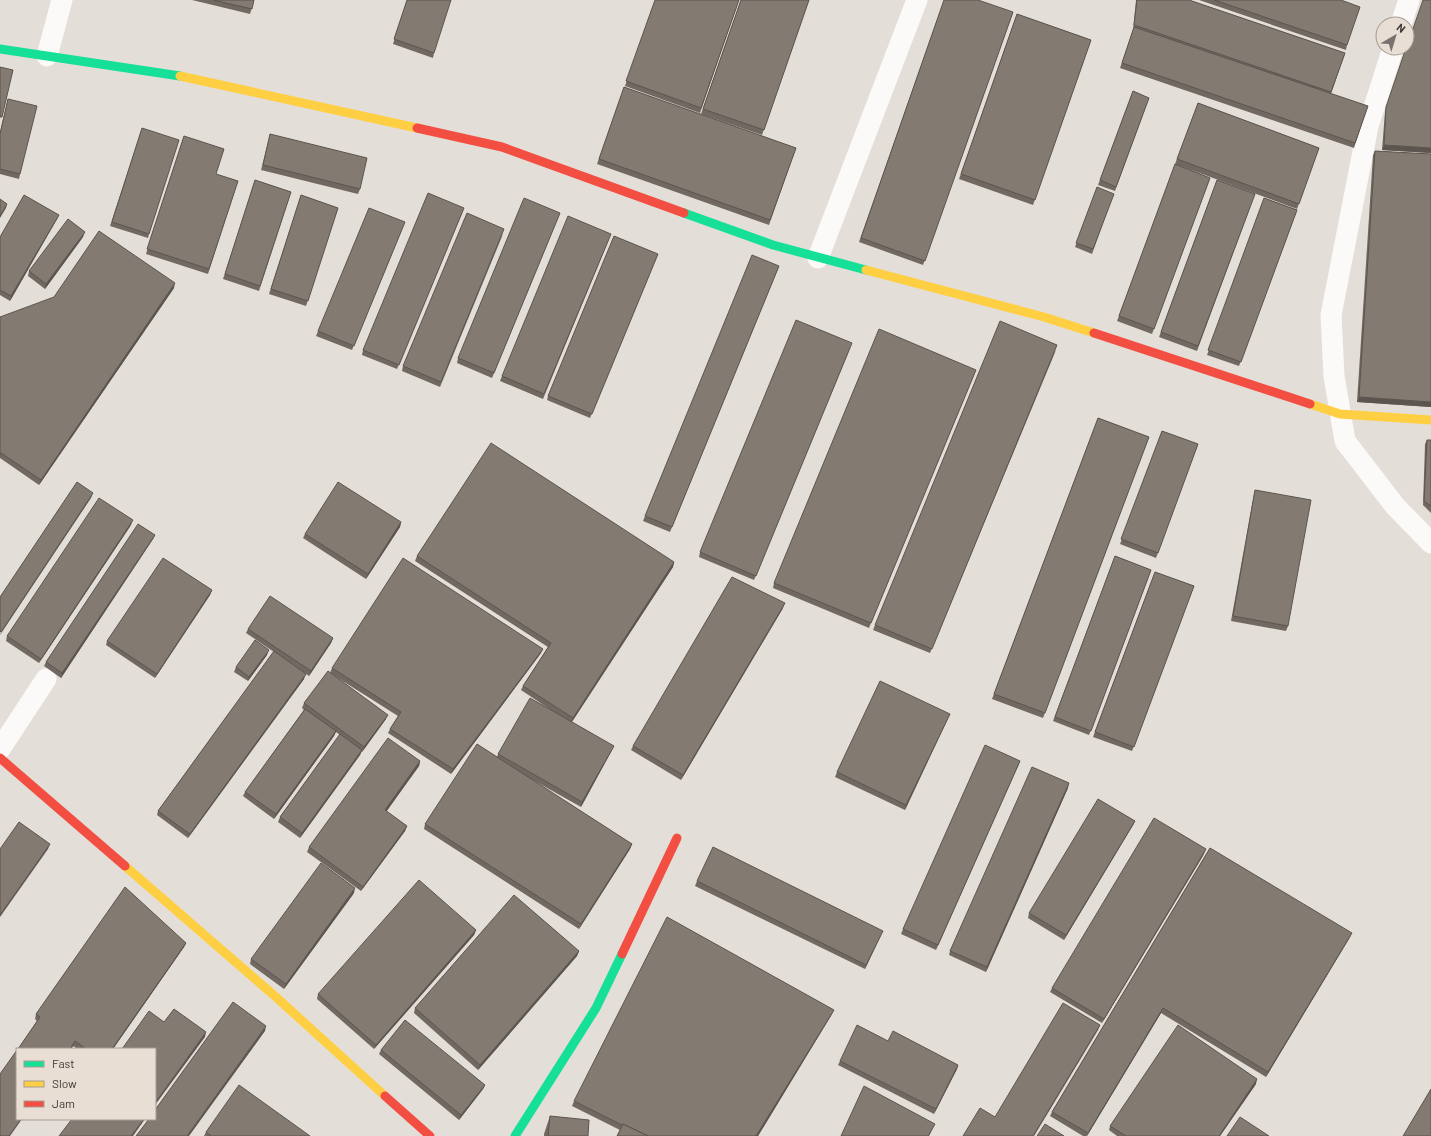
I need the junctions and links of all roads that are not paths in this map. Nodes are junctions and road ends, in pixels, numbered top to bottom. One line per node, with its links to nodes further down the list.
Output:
1 (62, 0): 6 (street)
2 (917, 0): 8 (street)
3 (1409, 0): 4 (street)
4 (1404, 16)
5 (0, 49): 6 (street)
6 (47, 56): 8 (street)
7 (1390, 56): 9 (street)
8 (818, 258): 9 (street)
9 (1340, 414): 10 (street); 11 (street)
10 (1431, 420)
11 (1431, 543)
12 (46, 679): 13 (street)
13 (0, 749)
14 (0, 758): 16 (street)
15 (677, 838): 17 (street)
16 (430, 1136)
17 (515, 1136)

